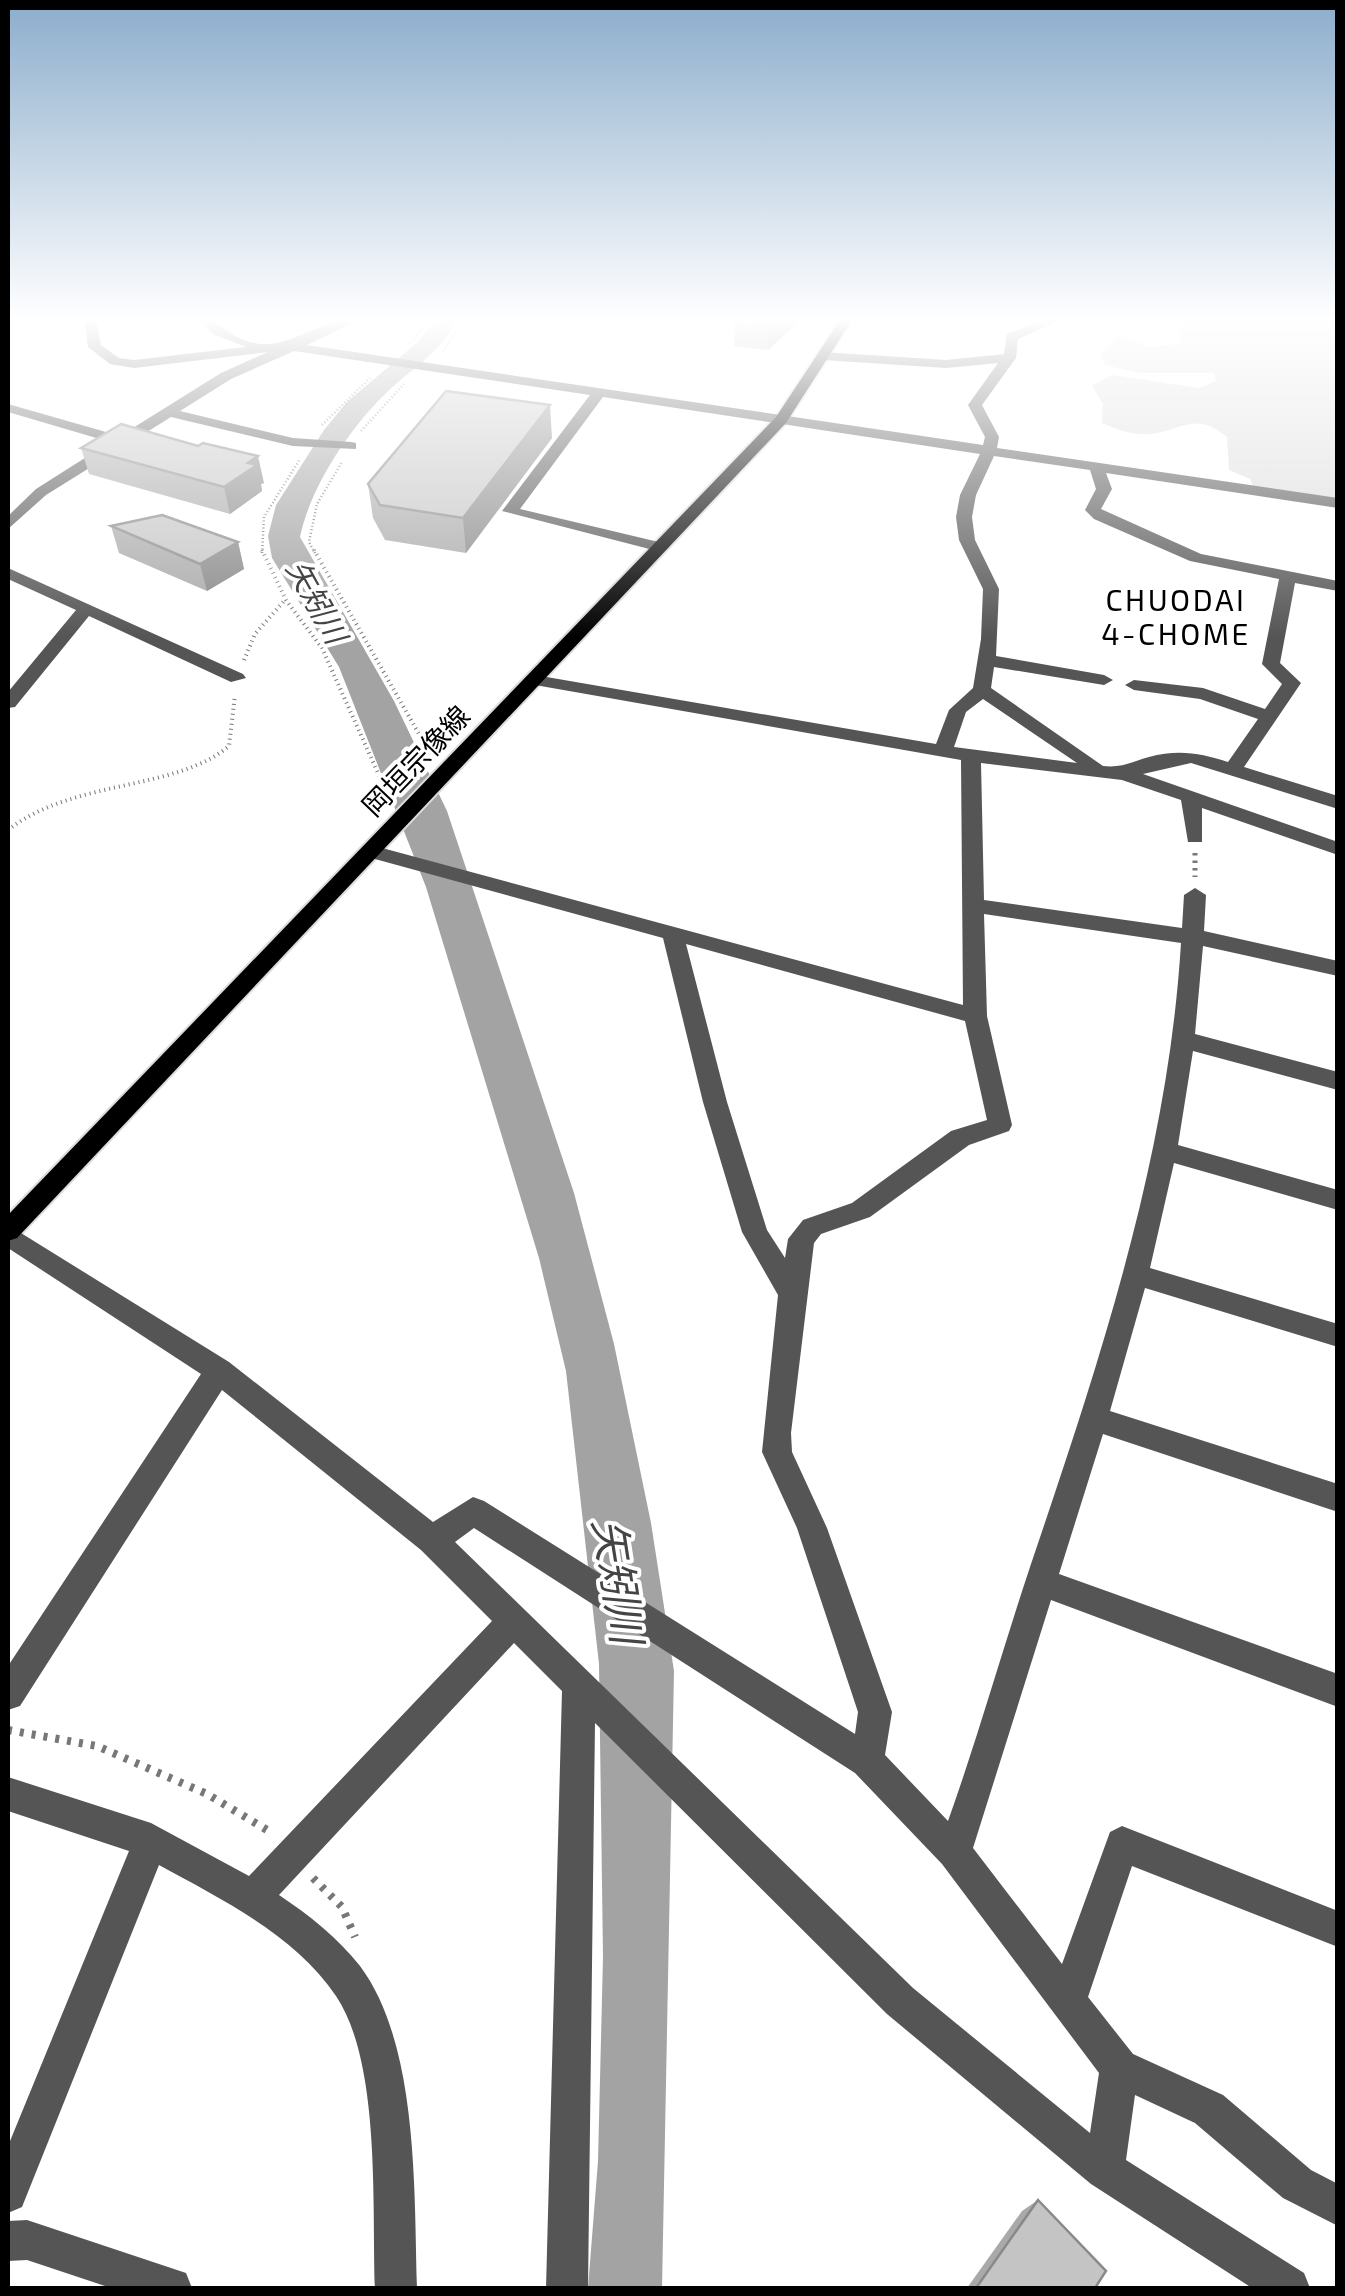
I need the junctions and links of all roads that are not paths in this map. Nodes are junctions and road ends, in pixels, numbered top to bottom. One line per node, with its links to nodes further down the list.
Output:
1 (64, 424): 8 (street)
2 (147, 424): 8 (street)
3 (222, 424): 9 (street)
4 (576, 424): 14 (street)
5 (778, 424): 14 (main road, 岡垣宗像線)
6 (810, 424): 10 (street)
7 (986, 424): 10 (street)
8 (119, 440): 13 (street)
9 (351, 446)
10 (987, 450): 11 (street); 19 (street)
11 (1096, 466): 12 (street); 16 (street)
12 (1338, 503)
13 (8, 524)
14 (661, 547): 21 (main road, 岡垣宗像線)
15 (8, 574): 18 (street)
16 (1288, 578): 17 (street); 26 (street)
17 (1338, 586)
18 (86, 610): 20 (street); 25 (street)
19 (985, 660): 22 (street); 24 (street)
20 (236, 678)
21 (535, 680): 27 (street); 36 (main road, 岡垣宗像線)
22 (1104, 680)
23 (1134, 685): 26 (street)
24 (982, 690): 27 (street); 30 (street)
25 (8, 704)
26 (1268, 716): 29 (street)
27 (943, 752): 28 (street)
28 (971, 756): 30 (street); 38 (street)
29 (1233, 770): 31 (street); 33 (street)
30 (1098, 772): 31 (street)
31 (1125, 774): 32 (street)
32 (1191, 797): 34 (street); 35 (street)
33 (1338, 803)
34 (1195, 838)
35 (1338, 850)
36 (371, 851): 39 (street); 47 (main road, 岡垣宗像線)
37 (1195, 895): 40 (street)
38 (974, 906): 40 (street); 42 (street)
39 (673, 936): 42 (street); 49 (street)
40 (1194, 936): 41 (street); 43 (street)
41 (1338, 969)
42 (974, 1016): 49 (street)
43 (1184, 1040): 44 (street); 45 (street)
44 (1338, 1081)
45 (1162, 1150): 46 (street); 48 (street)
46 (1338, 1200)
47 (8, 1233): 51 (street)
48 (1133, 1274): 50 (street); 52 (street)
49 (792, 1294): 60 (street)
50 (1338, 1336)
51 (220, 1371): 54 (street); 58 (street)
52 (1095, 1419): 53 (street); 55 (street)
53 (1338, 1498)
54 (432, 1540): 56 (street); 60 (street)
55 (1042, 1582): 57 (street); 63 (street)
56 (513, 1621): 59 (street); 64 (street)
57 (1338, 1691)
58 (8, 1694)
59 (586, 1694): 68 (street); 74 (street)
60 (867, 1761): 63 (street)
61 (8, 1794): 62 (street)
62 (151, 1841): 64 (street); 69 (street)
63 (954, 1852): 66 (street)
64 (252, 1896): 73 (street)
65 (1338, 1929): 66 (street)
66 (1068, 2001): 67 (street)
67 (1119, 2068): 68 (street); 70 (street)
68 (1105, 2170): 75 (street)
69 (8, 2194)
70 (1338, 2206)
71 (8, 2242): 72 (street)
72 (172, 2288)
73 (396, 2288)
74 (567, 2288)
75 (1289, 2288)

